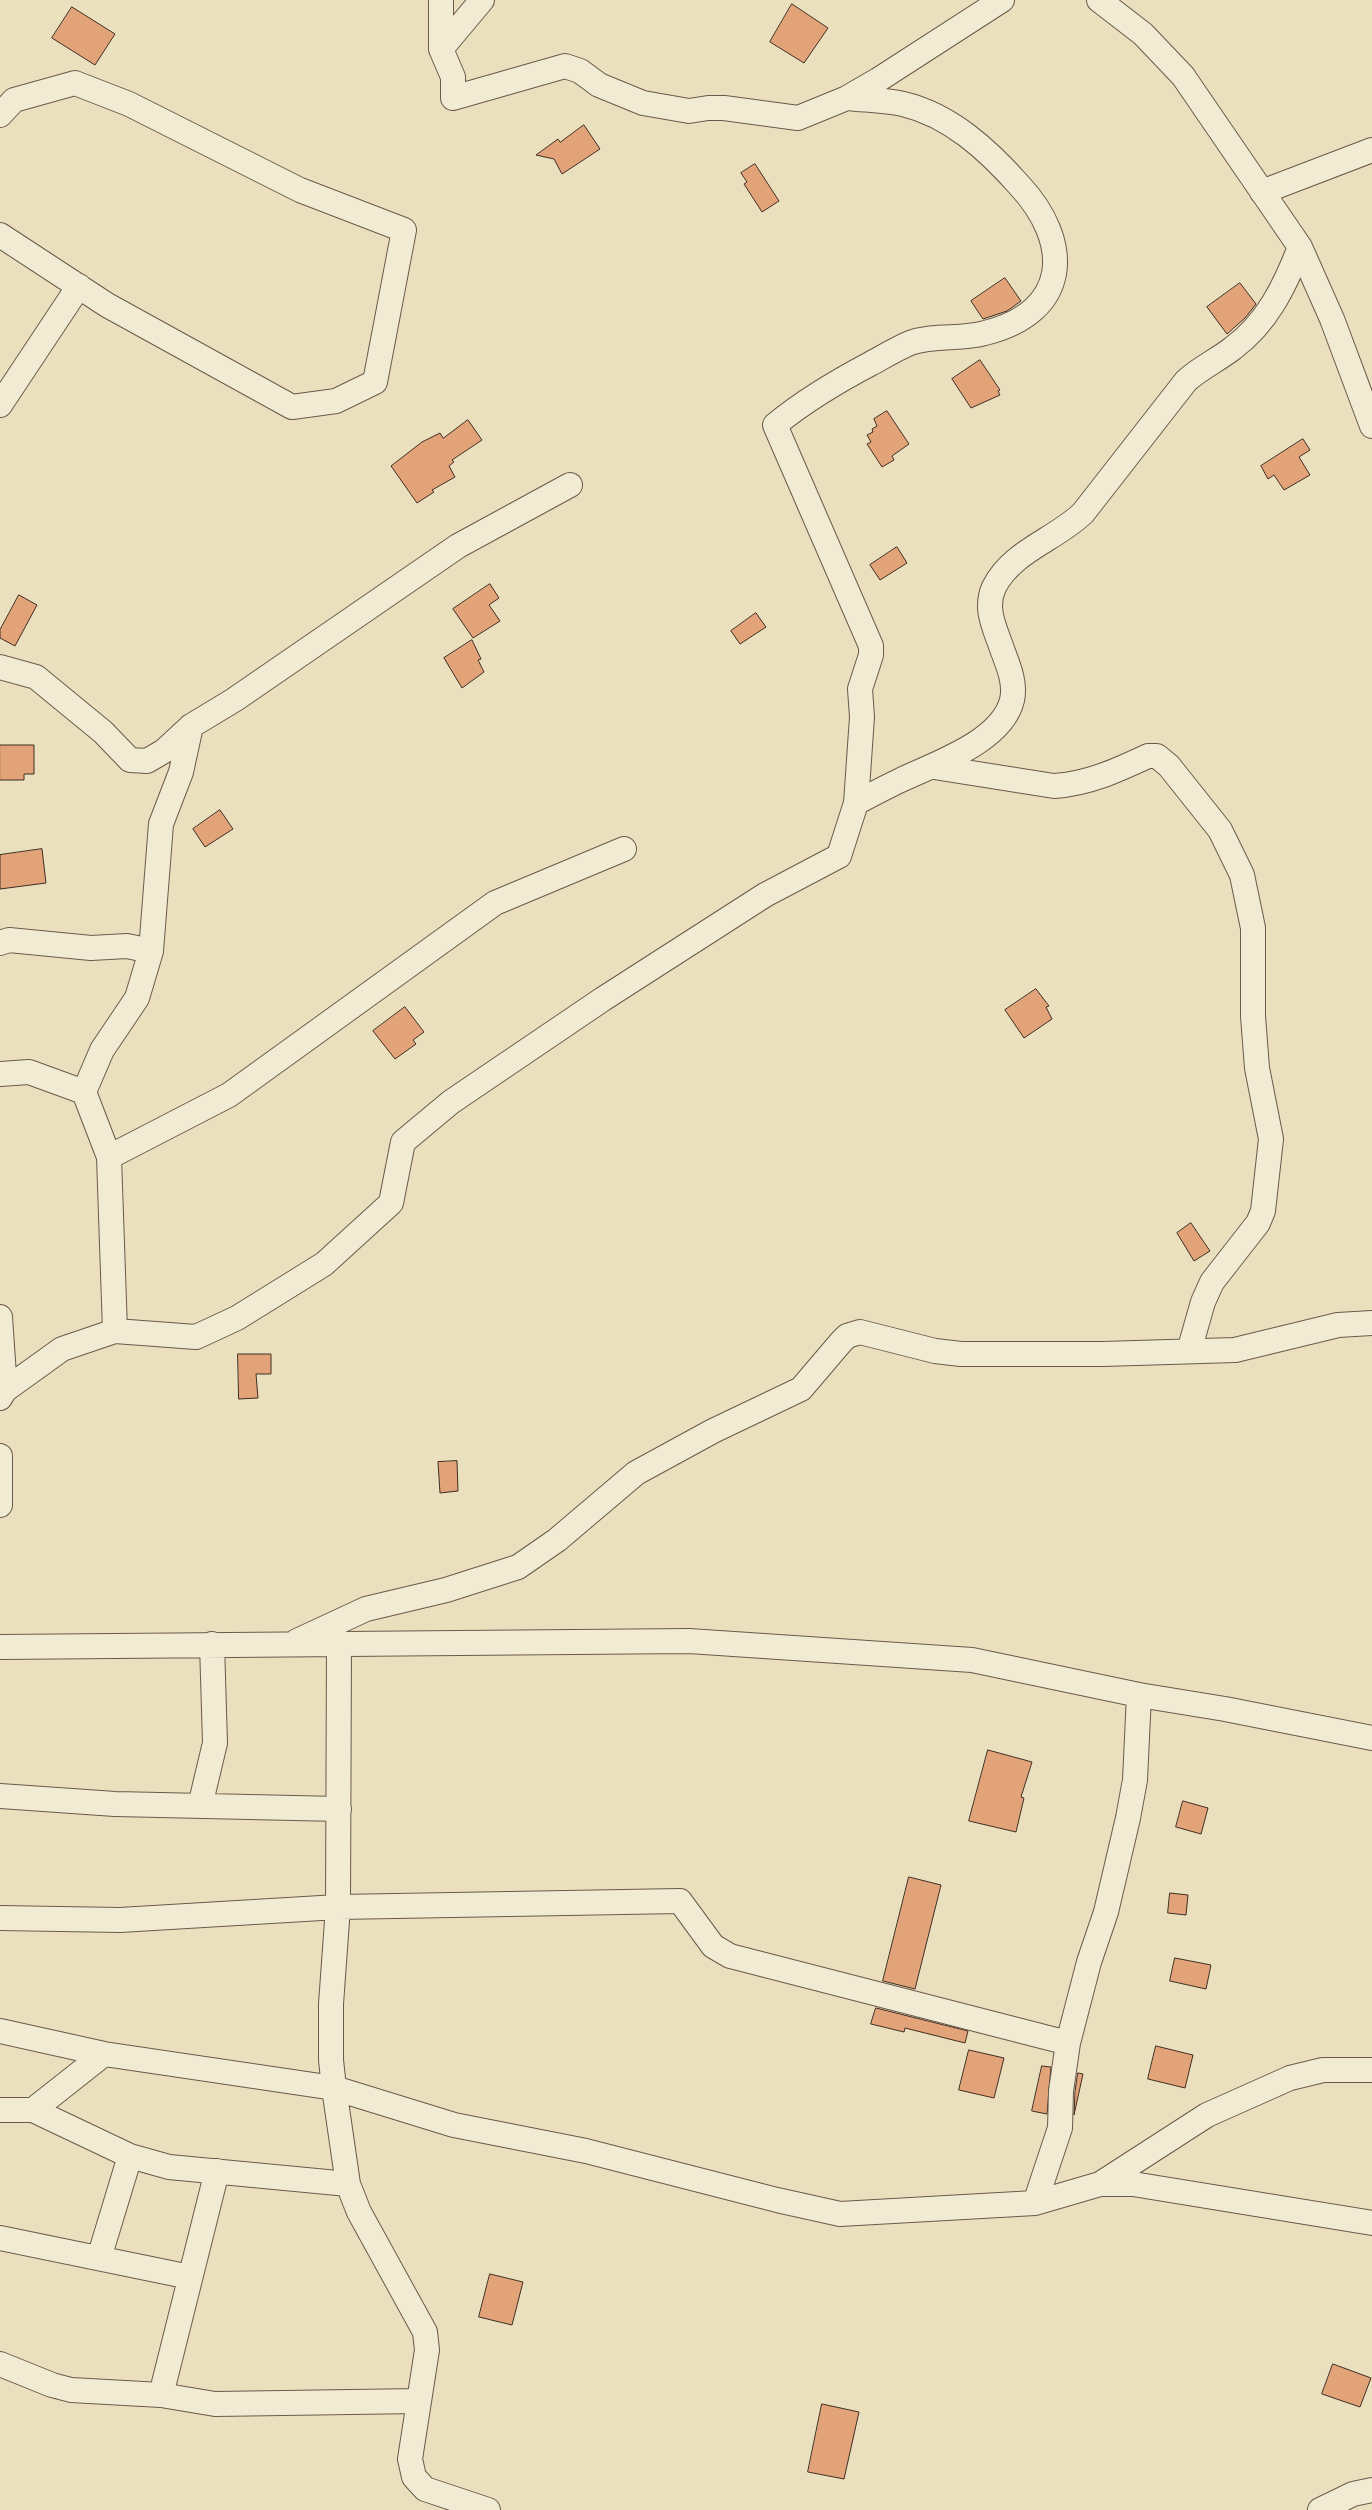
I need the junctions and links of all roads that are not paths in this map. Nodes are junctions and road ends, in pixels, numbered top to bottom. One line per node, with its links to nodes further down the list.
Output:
1 (441, 0): 5 (street)
2 (482, 0): 5 (street)
3 (1002, 0): 6 (street)
4 (1099, 0): 11 (street)
5 (441, 49): 7 (street)
6 (878, 80): 7 (street); 8 (street)
7 (847, 98): 8 (street)
8 (903, 104): 21 (street)
9 (0, 115): 14 (street)
10 (1372, 150): 11 (street)
11 (1262, 192): 13 (street)
12 (0, 235): 14 (street)
13 (1300, 247): 16 (street); 20 (street)
14 (79, 286): 15 (street)
15 (0, 406)
16 (1372, 426)
17 (570, 485): 19 (street)
18 (0, 667): 19 (street)
19 (191, 726): 24 (street)
20 (934, 767): 21 (street); 31 (street)
21 (856, 803): 30 (street)
22 (624, 849): 27 (street)
23 (0, 943): 24 (street)
24 (151, 951): 26 (street)
25 (0, 1074): 26 (street)
26 (84, 1092): 27 (street)
27 (109, 1158): 30 (street)
28 (0, 1317): 32 (street)
29 (1372, 1324): 31 (street)
30 (115, 1331): 32 (street)
31 (1189, 1351): 35 (street)
32 (2, 1394)
33 (0, 1456): 34 (street)
34 (0, 1505)
35 (293, 1643): 36 (street); 37 (street)
36 (339, 1643): 39 (street); 43 (street)
37 (212, 1644): 38 (street); 42 (street)
38 (0, 1647)
39 (1139, 1695): 40 (street); 47 (street)
40 (1372, 1738)
41 (0, 1796): 42 (street)
42 (200, 1806): 43 (street)
43 (339, 1809): 44 (street)
44 (338, 1907): 45 (street); 47 (street); 50 (street)
45 (0, 1918)
46 (0, 2031): 48 (street)
47 (1068, 2043): 57 (street)
48 (104, 2054): 50 (street); 52 (street)
49 (1372, 2070): 56 (street)
50 (334, 2088): 55 (street); 57 (street)
51 (0, 2110): 52 (street)
52 (33, 2110): 53 (street)
53 (130, 2156): 54 (street); 60 (street)
54 (217, 2171): 55 (street); 61 (street)
55 (348, 2184): 64 (street)
56 (1100, 2184): 57 (street); 58 (street)
57 (1035, 2203)
58 (1372, 2223)
59 (0, 2238): 60 (street)
60 (99, 2258): 61 (street)
61 (190, 2277): 63 (street)
62 (0, 2364): 63 (street)
63 (161, 2394): 64 (street)
64 (419, 2401): 66 (street)
65 (1372, 2490): 67 (street)
66 (488, 2510)
67 (1320, 2510)

